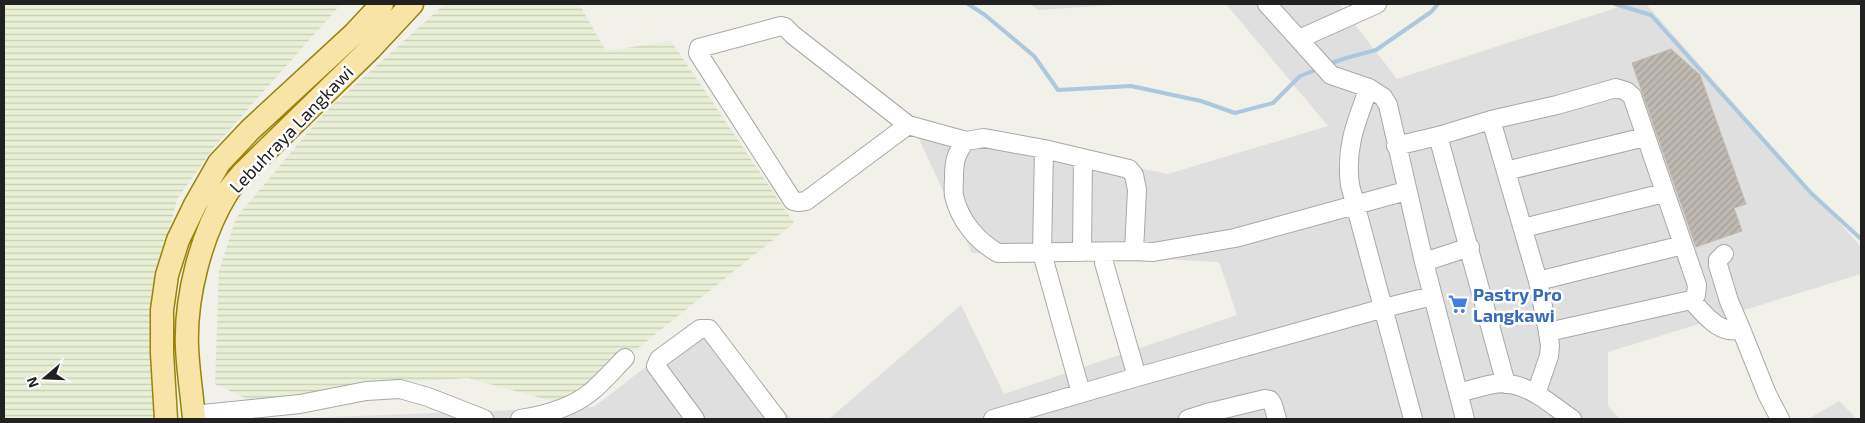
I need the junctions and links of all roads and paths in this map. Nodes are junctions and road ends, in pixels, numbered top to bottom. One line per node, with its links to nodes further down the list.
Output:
1 (382, 4): 6 (main road, Lebuhraya Langkawi)
2 (412, 4): 6 (main road, Lebuhraya Langkawi)
3 (1267, 4): 5 (street)
4 (1377, 4): 5 (street)
5 (1300, 39): 7 (street)
6 (362, 41): 42 (main road, Lebuhraya Langkawi); 44 (main road, Lebuhraya Langkawi)
7 (1369, 88): 13 (street); 19 (street)
8 (1491, 120): 10 (street); 11 (street); 16 (street)
9 (908, 125): 9 (street); 12 (street)
10 (1438, 136): 13 (street); 22 (street)
11 (1645, 137): 16 (street); 18 (street)
12 (966, 141): 14 (street); 25 (street)
13 (1396, 146): 17 (street)
14 (1044, 149): 15 (street); 25 (street)
15 (1083, 158): 23 (street); 24 (street)
16 (1506, 171): 20 (street)
17 (1406, 191): 19 (street); 27 (street)
18 (1664, 193): 20 (street); 21 (street)
19 (1355, 205): 23 (street); 32 (street)
20 (1523, 228): 29 (street)
21 (1683, 245): 29 (street); 31 (street)
22 (1470, 247): 27 (street); 37 (street)
23 (1134, 251): 24 (street)
24 (1082, 252): 25 (street)
25 (1042, 253): 38 (street)
26 (1724, 254): 33 (street)
27 (1424, 262): 30 (street)
28 (1104, 263): 36 (street)
29 (1538, 281): 34 (street)
30 (1432, 296): 32 (street); 39 (street)
31 (1691, 300): 33 (street); 34 (street)
32 (1384, 308): 36 (street); 52 (street)
33 (1741, 329): 55 (street)
34 (1548, 332): 40 (street)
35 (625, 358): 43 (street)
36 (1137, 377): 38 (street)
37 (1506, 384): 39 (street); 40 (street)
38 (1081, 393): 41 (street)
39 (1459, 393): 53 (street)
40 (1536, 394): 54 (street)
41 (1024, 414): 49 (street)
42 (194, 417): 45 (street)
43 (546, 417): 46 (street)
44 (166, 419)
45 (484, 419)
46 (520, 419)
47 (695, 419): 48 (street)
48 (777, 419)
49 (993, 419)
50 (1188, 419): 51 (street)
51 (1277, 419)
52 (1413, 419)
53 (1465, 419)
54 (1572, 419)
55 (1780, 419)

